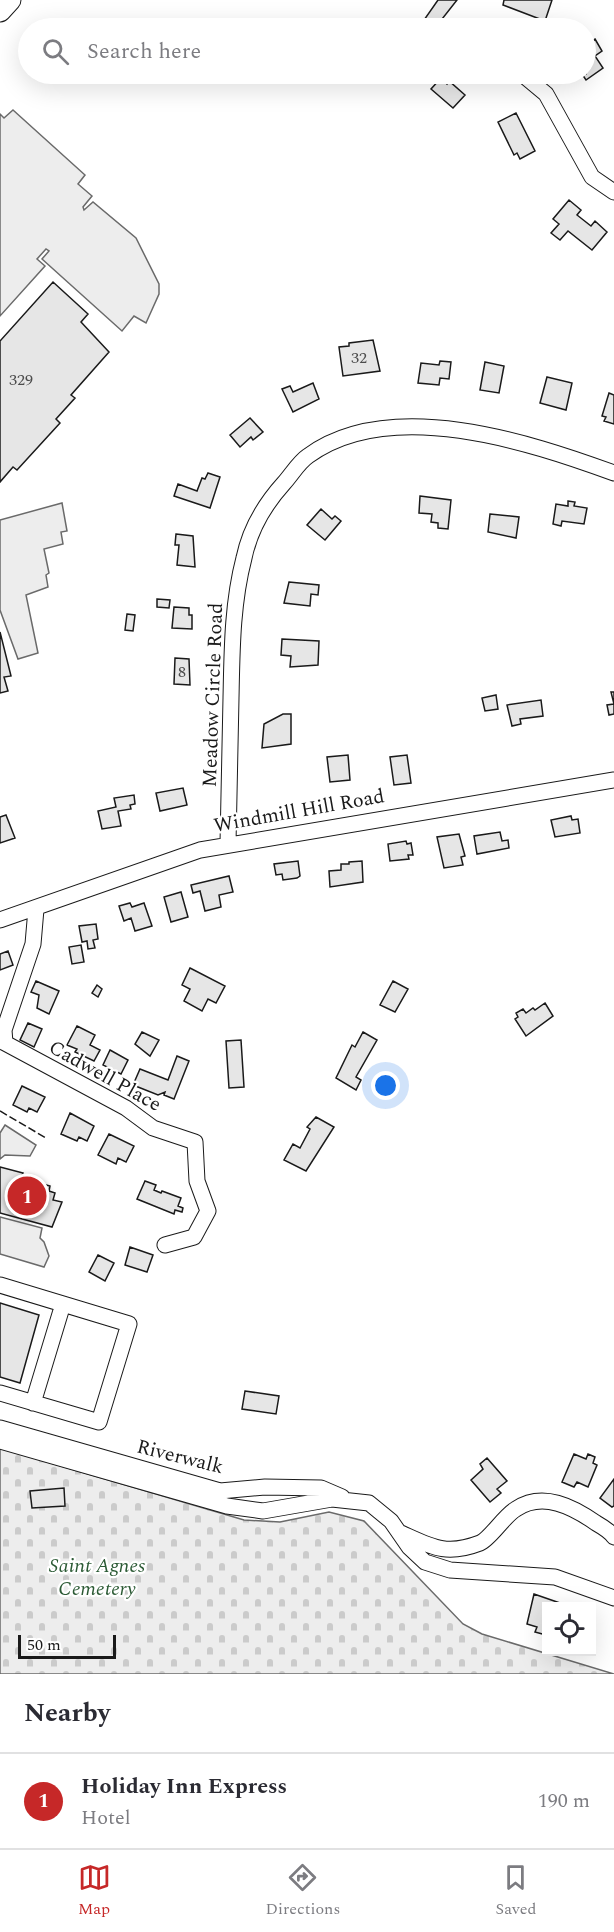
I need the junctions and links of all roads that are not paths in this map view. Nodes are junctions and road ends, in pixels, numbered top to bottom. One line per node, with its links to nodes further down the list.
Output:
1 (10, 0): 2 (highway)
2 (0, 11)
3 (534, 84): 4 (street)
4 (614, 192)
5 (614, 473): 7 (street, Meadow Circle Road)
6 (614, 780): 7 (street, Windmill Hill Road)
7 (228, 843): 8 (street, Windmill Hill Road)
8 (36, 909): 9 (street, Windmill Hill Road); 10 (street, Cadwell Place)
9 (0, 920)
10 (165, 1245)
11 (0, 1285): 12 (street)
12 (63, 1304): 14 (street); 14 (street)
13 (0, 1393): 14 (street)
14 (33, 1403)
15 (0, 1428): 17 (street, Riverwalk)
16 (0, 1441): 17 (street, Riverwalk)
17 (351, 1501): 18 (street, Riverwalk)
18 (399, 1532): 19 (street, Riverwalk); 20 (street, Riverwalk)
19 (614, 1537)
20 (614, 1598)

